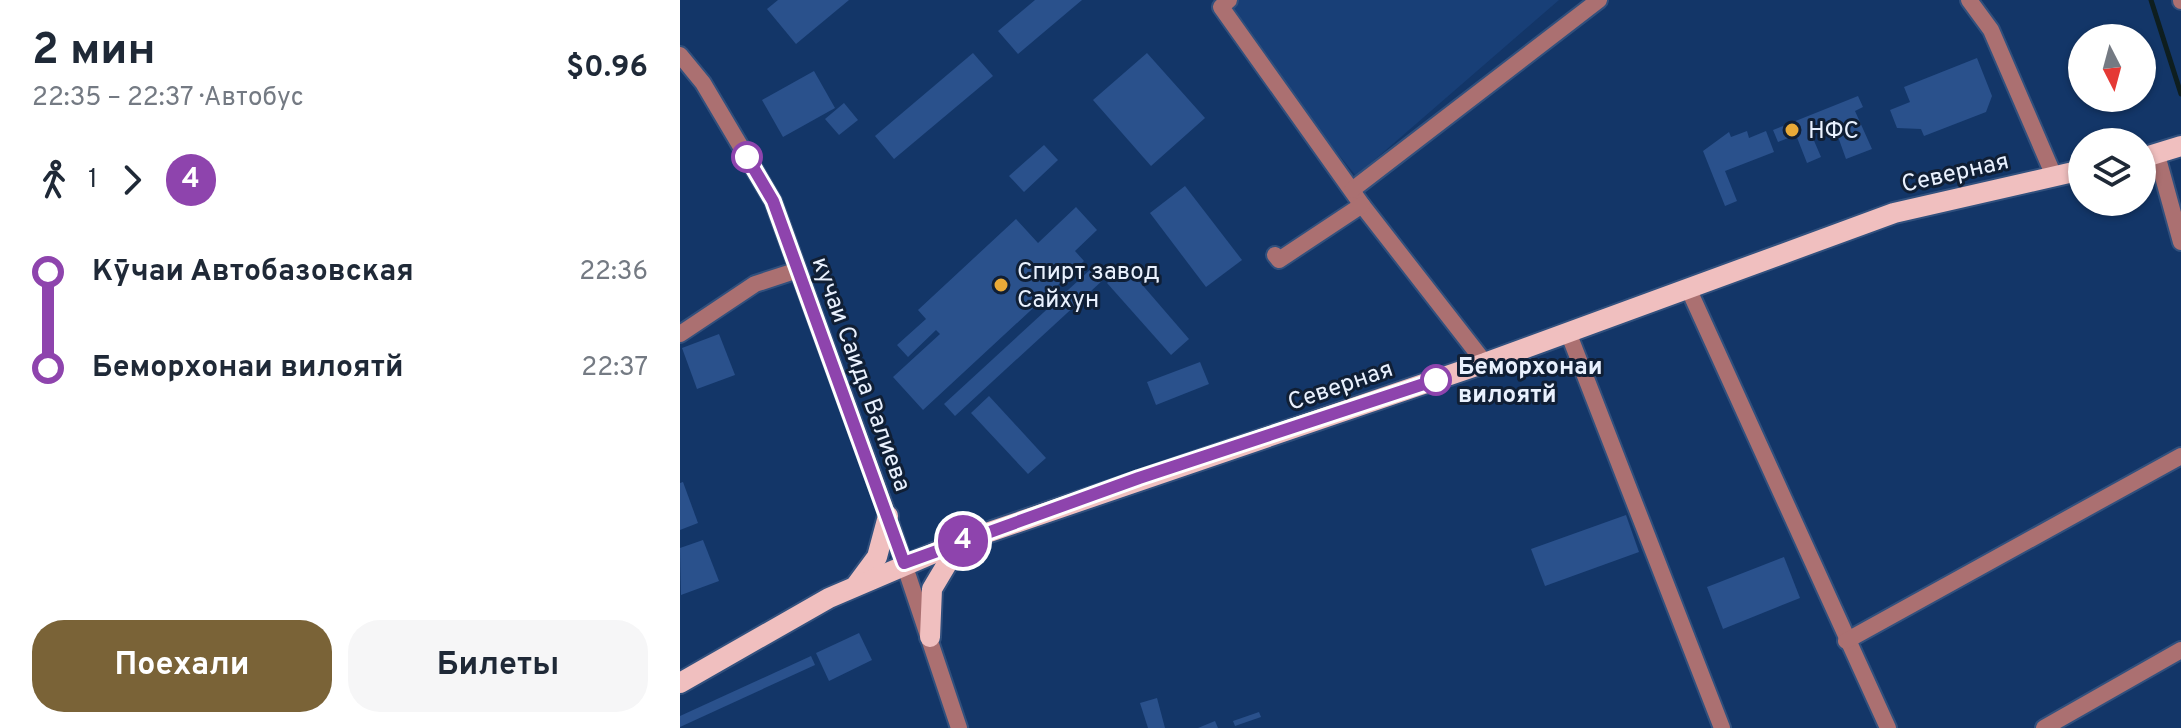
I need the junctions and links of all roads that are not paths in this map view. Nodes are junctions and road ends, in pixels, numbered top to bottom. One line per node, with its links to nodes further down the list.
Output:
1 (1229, 0): 10 (street)
2 (1599, 0): 10 (street)
3 (1969, 0): 9 (street)
4 (680, 55): 14 (street, кучаи Саида Валиева)
5 (2181, 146): 6 (main road)
6 (2156, 154)
7 (2068, 173): 9 (main road, Северная)
8 (2156, 173): 12 (street)
9 (2054, 176): 15 (main road, Северная)
10 (1352, 190): 11 (street)
11 (1362, 205): 13 (street); 18 (street)
12 (2181, 242)
13 (1275, 255)
14 (798, 270): 17 (street); 20 (street, кучаи Саида Валиева)
15 (1689, 290): 16 (main road, Северная); 25 (street)
16 (1568, 332): 18 (main road, Северная); 29 (street)
17 (680, 334)
18 (1485, 363): 21 (main road, Северная)
19 (2181, 456): 25 (street)
20 (888, 516): 22 (street, кучаи Саида Валиева); 23 (main road)
21 (960, 542): 22 (main road, Северная); 24 (main road)
22 (904, 563): 23 (main road, Северная); 24 (street, кучаи Саида Валиева)
23 (856, 585): 27 (main road, Северная)
24 (930, 637): 28 (street, кучаи Саида Валиева)
25 (1846, 641): 30 (street)
26 (2181, 650): 31 (street)
27 (680, 681)
28 (959, 728)
29 (1722, 728)
30 (1888, 728)
31 (2044, 728)

